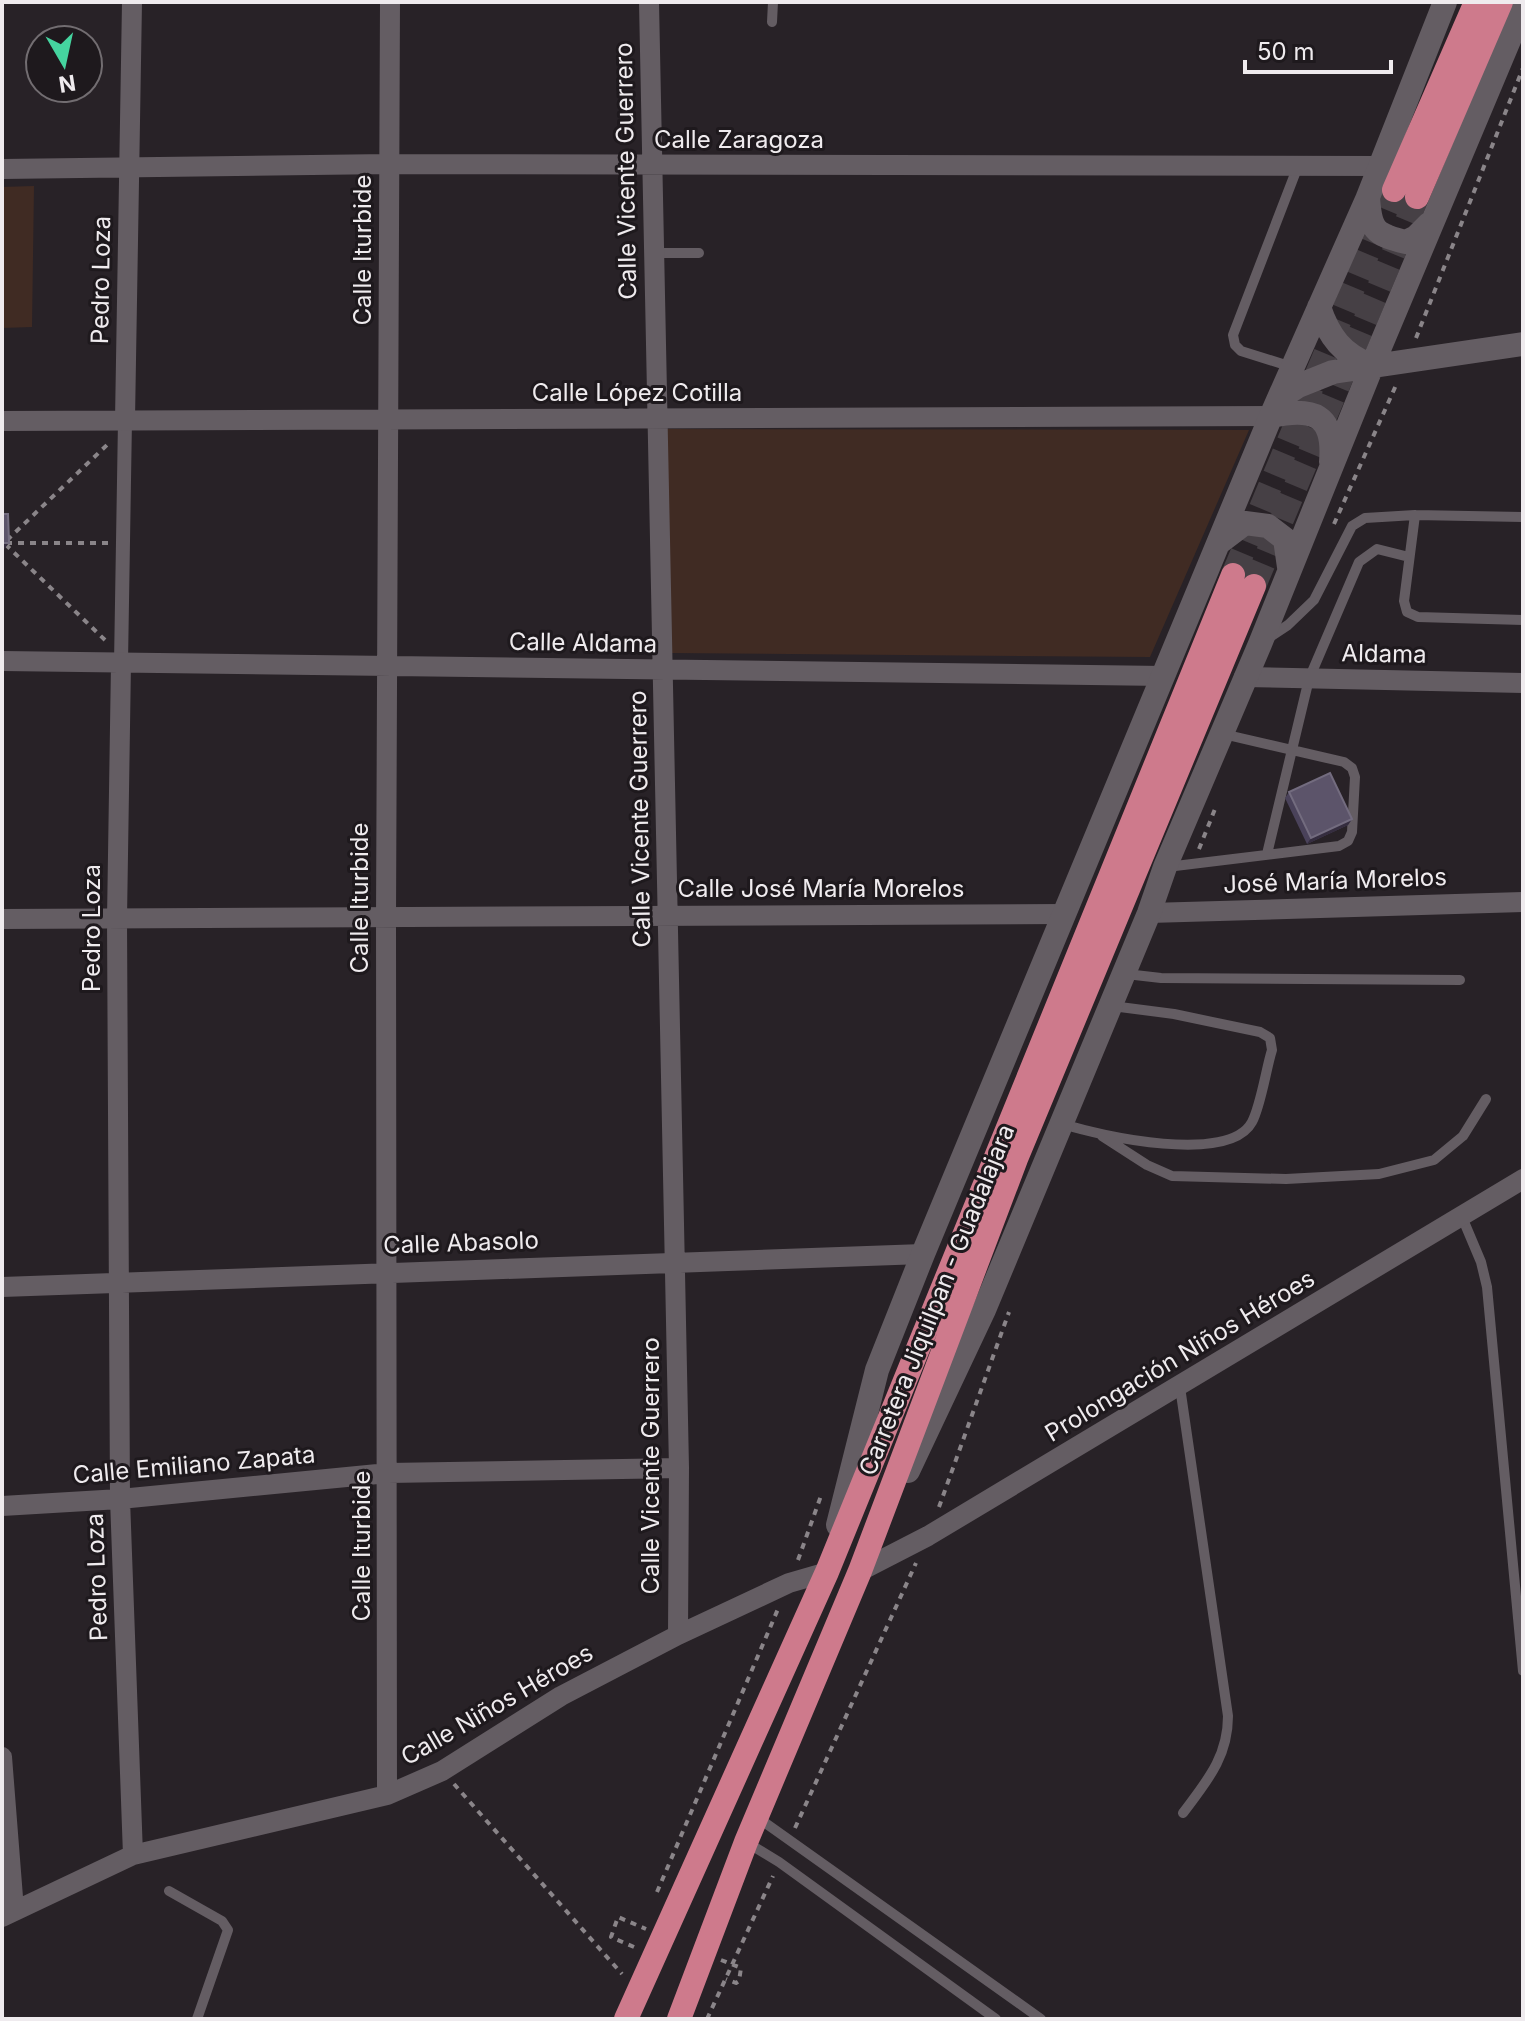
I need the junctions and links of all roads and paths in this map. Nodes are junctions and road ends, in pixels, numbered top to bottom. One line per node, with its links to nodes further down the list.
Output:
1 (132, 2): 15 (street, Pedro Loza)
2 (390, 2): 11 (street, Calle Iturbide)
3 (649, 2): 12 (street, Calle Vicente Guerrero)
4 (773, 2): 9 (lane)
5 (1445, 2): 14 (street)
6 (1476, 2): 7 (highway)
7 (1501, 2)
8 (1523, 7): 18 (street)
9 (772, 22)
10 (1523, 68): 23 (path)
11 (389, 164): 12 (street, Calle Zaragoza); 15 (street, Calle Zaragoza); 27 (street, Calle Iturbide)
12 (652, 166): 13 (street, Calle Zaragoza); 19 (street, Calle Vicente Guerrero)
13 (1298, 166): 14 (street, Calle Zaragoza); 25 (lane)
14 (1381, 166): 17 (street)
15 (128, 168): 16 (street, Calle Zaragoza); 30 (street, Pedro Loza)
16 (2, 169)
17 (1368, 197): 18 (street); 21 (street)
18 (1432, 222): 24 (street)
19 (654, 253): 20 (lane); 28 (street, Calle Vicente Guerrero)
20 (699, 253)
21 (1319, 307): 24 (street); 25 (street)
22 (1523, 344): 23 (street)
23 (1408, 359): 24 (street); 34 (path)
24 (1372, 366): 26 (street); 31 (street)
25 (1292, 367): 26 (street)
26 (1275, 407): 28 (street, Calle López Cotilla); 31 (street); 35 (street)
27 (389, 417): 28 (street, Calle López Cotilla); 30 (street, Calle López Cotilla); 44 (street, Calle Iturbide)
28 (657, 419): 45 (street, Calle Vicente Guerrero)
29 (2, 421): 30 (street, Calle López Cotilla)
30 (125, 424): 36 (path); 37 (street, Pedro Loza)
31 (1330, 472): 39 (street)
32 (1415, 515): 33 (lane); 38 (lane); 41 (lane)
33 (1523, 517)
34 (1332, 527)
35 (1220, 542): 39 (street); 46 (street)
36 (3, 543): 37 (path); 42 (path)
37 (123, 543): 42 (street, Pedro Loza)
38 (1409, 557): 40 (lane); 48 (lane)
39 (1289, 567): 41 (street)
40 (1523, 620)
41 (1260, 644): 47 (street)
42 (121, 659): 43 (street, Calle Aldama); 44 (street, Calle Aldama); 62 (street, Pedro Loza)
43 (2, 661)
44 (387, 666): 45 (street, Calle Aldama); 60 (street, Calle Iturbide)
45 (663, 670): 46 (street, Calle Aldama); 59 (street, Calle Vicente Guerrero)
46 (1164, 676): 58 (street)
47 (1244, 677): 48 (street, Aldama); 50 (street)
48 (1309, 679): 49 (street, Aldama); 51 (lane)
49 (1523, 683)
50 (1221, 733): 51 (lane); 55 (street)
51 (1291, 751): 53 (lane); 53 (lane)
52 (1216, 807): 54 (path)
53 (1267, 854): 54 (lane)
54 (1194, 862): 55 (lane)
55 (1165, 867): 57 (street)
56 (1523, 902): 57 (street, José María Morelos)
57 (1149, 913): 63 (street)
58 (1065, 914): 59 (street, Calle José María Morelos); 71 (street)
59 (668, 916): 60 (street, Calle José María Morelos); 72 (street, Calle Vicente Guerrero)
60 (386, 918): 62 (street, Calle José María Morelos); 73 (street, Calle Iturbide)
61 (2, 919): 62 (street, Calle José María Morelos)
62 (117, 919): 74 (street, Pedro Loza)
63 (1124, 973): 64 (lane); 65 (street)
64 (1460, 980)
65 (1110, 1006): 67 (street); 68 (lane)
66 (1486, 1099): 68 (lane)
67 (1061, 1123): 68 (lane); 82 (street)
68 (1098, 1133)
69 (1523, 1179): 70 (street, Prolongación Niños Héroes)
70 (1462, 1217): 76 (street, Prolongación Niños Héroes); 86 (lane)
71 (923, 1254): 72 (street, Calle Abasolo); 83 (street)
72 (675, 1262): 73 (street, Calle Abasolo); 77 (street, Calle Vicente Guerrero)
73 (387, 1272): 74 (street, Calle Abasolo); 78 (street, Calle Iturbide)
74 (119, 1282): 75 (street, Calle Abasolo); 79 (street, Pedro Loza)
75 (2, 1287)
76 (1180, 1387): 81 (street, Prolongación Niños Héroes); 90 (lane)
77 (679, 1468): 78 (street, Calle Emiliano Zapata); 85 (street, Calle Vicente Guerrero)
78 (388, 1473): 79 (street, Calle Emiliano Zapata); 89 (street, Calle Iturbide)
79 (120, 1499): 80 (street, Calle Emiliano Zapata); 94 (street, Pedro Loza)
80 (2, 1506)
81 (928, 1536): 82 (street, Prolongación Niños Héroes); 92 (path)
82 (860, 1571): 83 (highway, Carretera Jiquilpan - Guadalajara); 91 (highway, Carretera Jiquilpan - Guadalajara)
83 (827, 1572): 84 (street, Calle Niños Héroes); 107 (highway, Carretera Jiquilpan - Guadalajara)
84 (789, 1583): 85 (street, Calle Niños Héroes); 97 (path)
85 (678, 1635): 88 (street, Calle Niños Héroes)
86 (1523, 1671)
87 (2, 1757): 98 (street)
88 (442, 1771): 89 (street, Calle Niños Héroes); 103 (path)
89 (387, 1795): 94 (street, Calle Niños Héroes)
90 (1183, 1813)
91 (757, 1817): 92 (lane); 93 (highway, Carretera Jiquilpan - Guadalajara)
92 (790, 1839): 111 (lane)
93 (746, 1842): 95 (lane); 108 (highway, Carretera Jiquilpan - Guadalajara)
94 (133, 1855): 98 (street, Calle Niños Héroes)
95 (779, 1862): 105 (path); 110 (lane)
96 (169, 1891): 106 (lane)
97 (651, 1906)
98 (8, 1914)
99 (622, 1919): 102 (path)
100 (646, 1920): 101 (path)
101 (640, 1933)
102 (634, 1947)
103 (628, 1960)
104 (733, 1965): 105 (path)
105 (726, 1979): 109 (path)
106 (197, 2019)
107 (626, 2019)
108 (679, 2019)
109 (707, 2019)
110 (996, 2019)
111 (1041, 2019)

